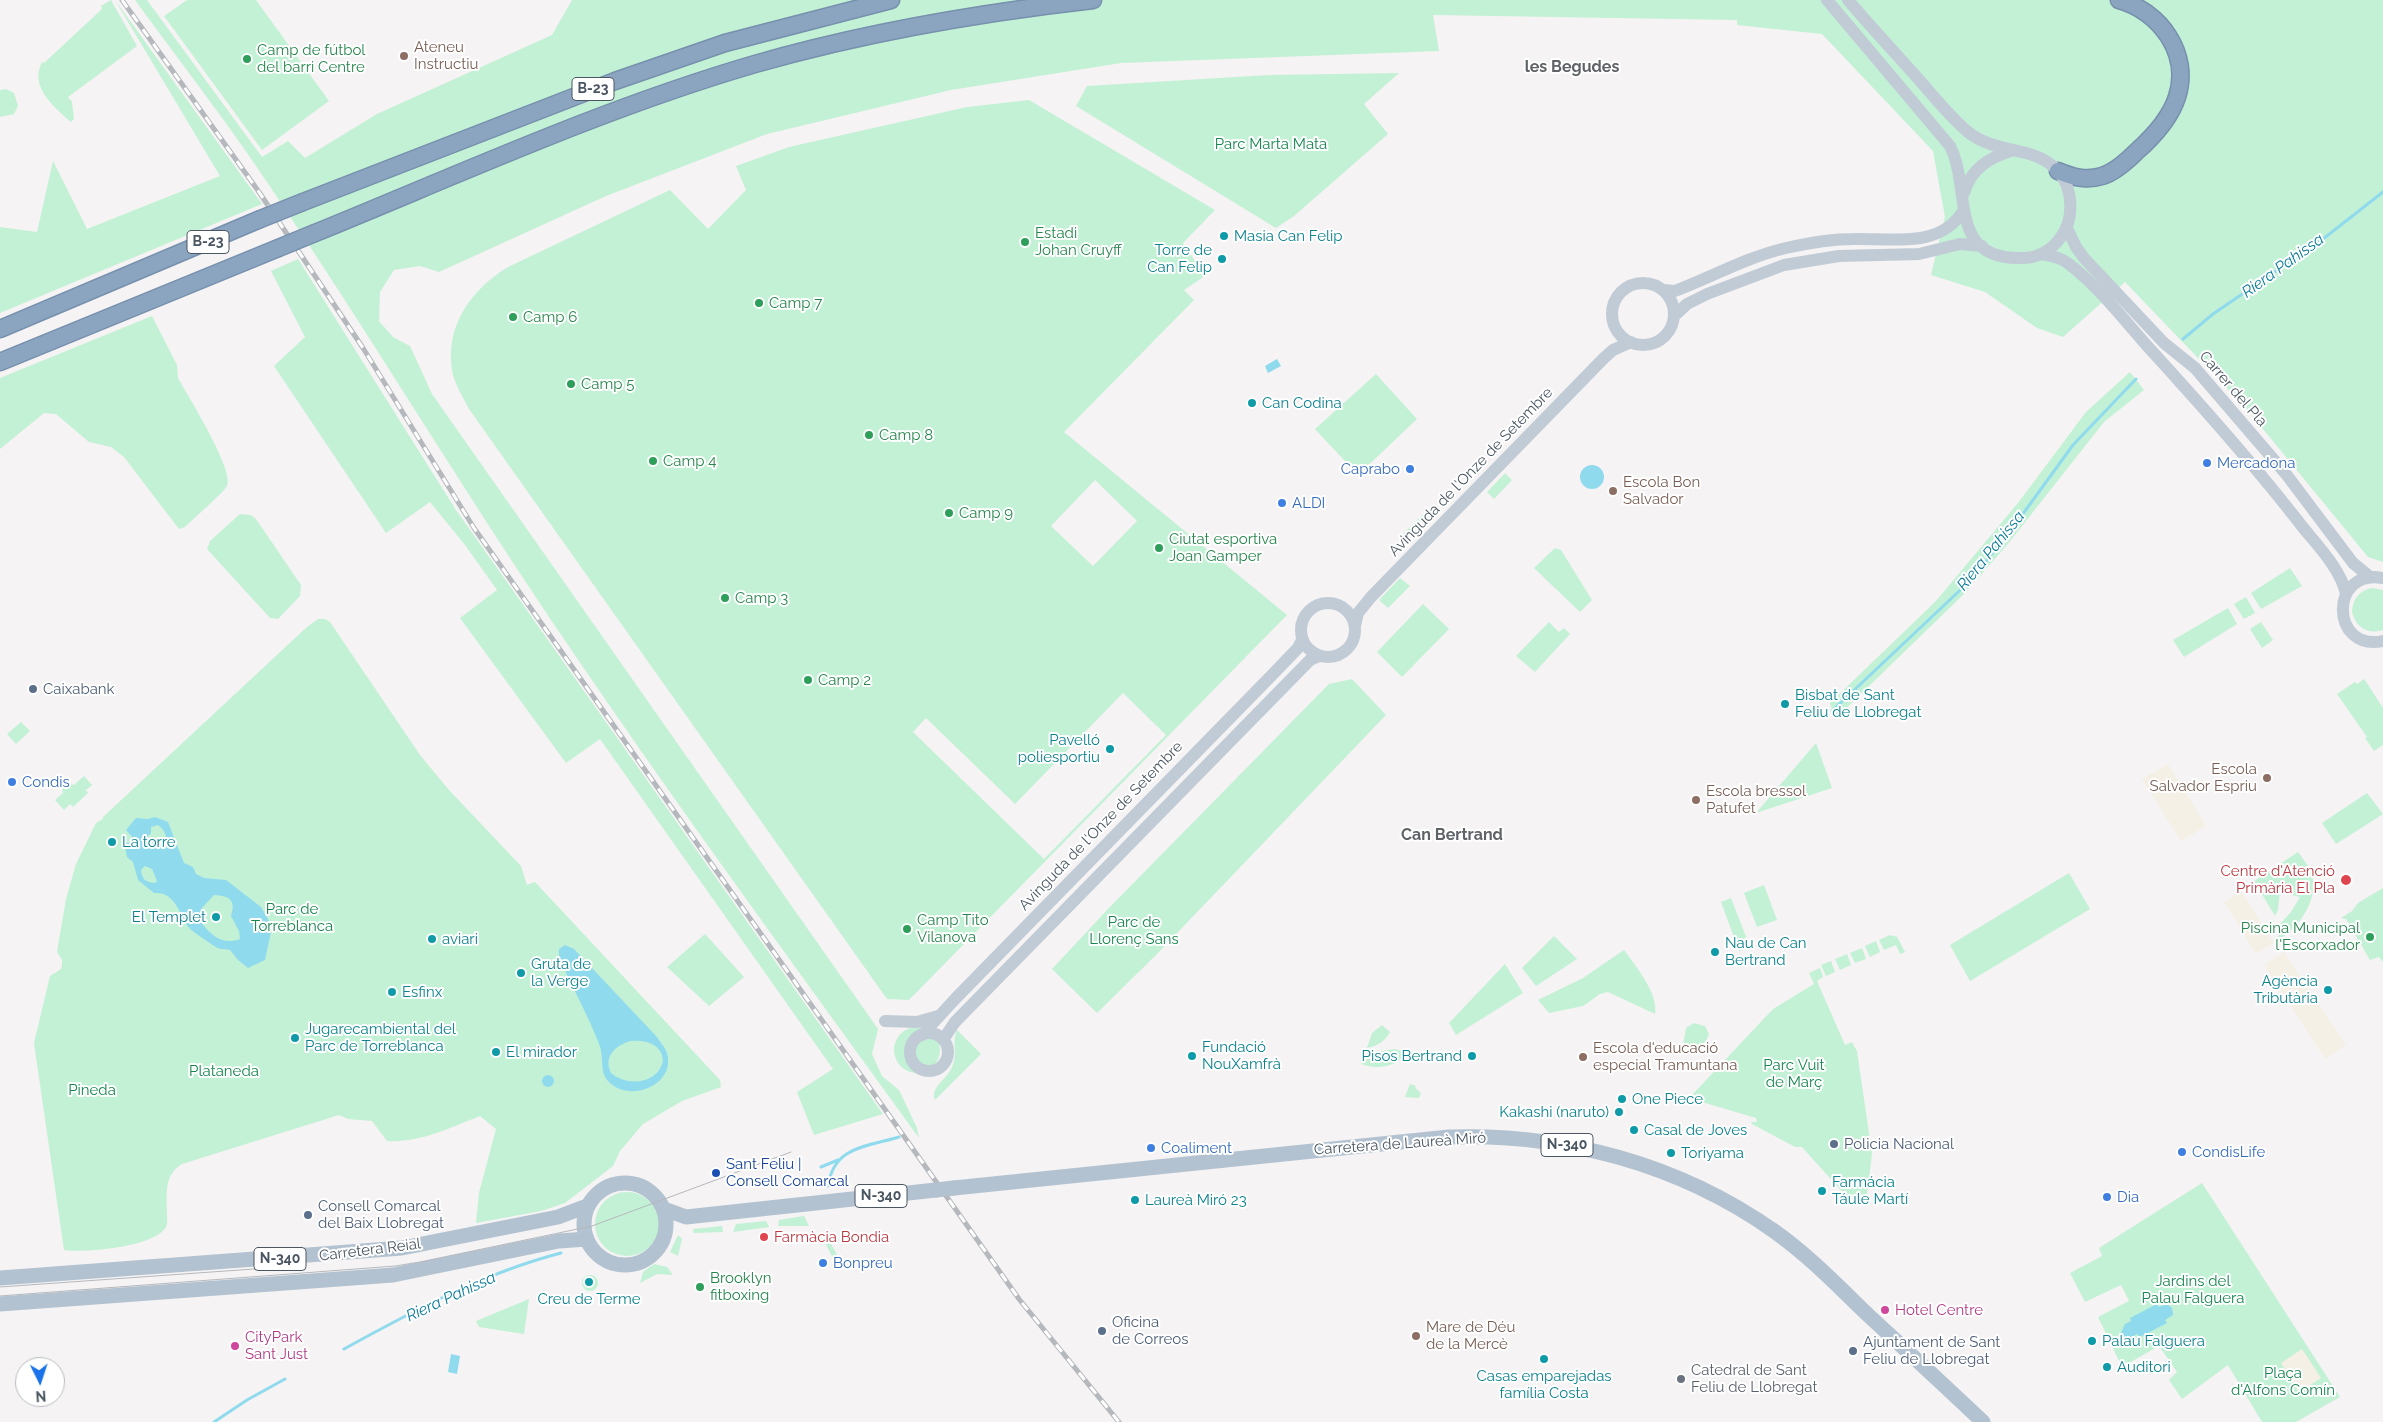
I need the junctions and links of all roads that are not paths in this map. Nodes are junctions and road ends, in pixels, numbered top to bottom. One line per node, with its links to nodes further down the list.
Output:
1 (891, 0): 15 (highway, B-23, bridge)
2 (1092, 0): 19 (highway, B-23, bridge)
3 (1827, 0): 8 (main road)
4 (1848, 0): 6 (main road)
5 (2119, 0): 7 (highway)
6 (2011, 151): 7 (main road); 8 (main road)
7 (2058, 171): 10 (main road)
8 (1963, 196): 9 (main road)
9 (1963, 211): 11 (main road); 13 (main road)
10 (2067, 228): 12 (main road); 20 (main road, Carrer del Pla)
11 (1982, 246): 12 (main road); 14 (main road)
12 (2041, 254): 21 (main road)
13 (1663, 290): 14 (main road); 16 (main road)
14 (1674, 316): 17 (main road)
15 (0, 329)
16 (1619, 333): 17 (main road); 18 (main road, Avinguda de l'Onze de Setembre)
17 (1631, 342): 18 (main road, Avinguda de l'Onze de Setembre)
18 (1604, 358): 22 (main road, Avinguda de l'Onze de Setembre)
19 (0, 362)
20 (2377, 577): 21 (main road)
21 (2346, 594): 26 (main road)
22 (1360, 609): 23 (main road); 24 (main road, Avinguda de l'Onze de Setembre)
23 (1348, 610): 24 (main road); 25 (main road)
24 (1355, 626): 27 (main road)
25 (1302, 640): 27 (main road); 28 (main road, Avinguda de l'Onze de Setembre)
26 (2382, 642)
27 (1319, 656): 31 (main road)
28 (940, 1015): 29 (main road); 30 (main road, Avinguda de l'Onze de Setembre)
29 (885, 1021)
30 (922, 1035): 31 (main road); 31 (main road)
31 (943, 1040)
32 (587, 1206): 33 (main road, N-340); 36 (main road); 37 (main road, Carretera Reial / N-340)
33 (664, 1209): 34 (main road, N-340); 35 (main road)
34 (686, 1217): 35 (main road); 39 (main road, Carretera de Laureà Miró / N-340, bridge)
35 (664, 1236): 36 (main road)
36 (587, 1239): 38 (main road, Carretera Reial / N-340)
37 (0, 1278)
38 (0, 1304)
39 (1983, 1422)

